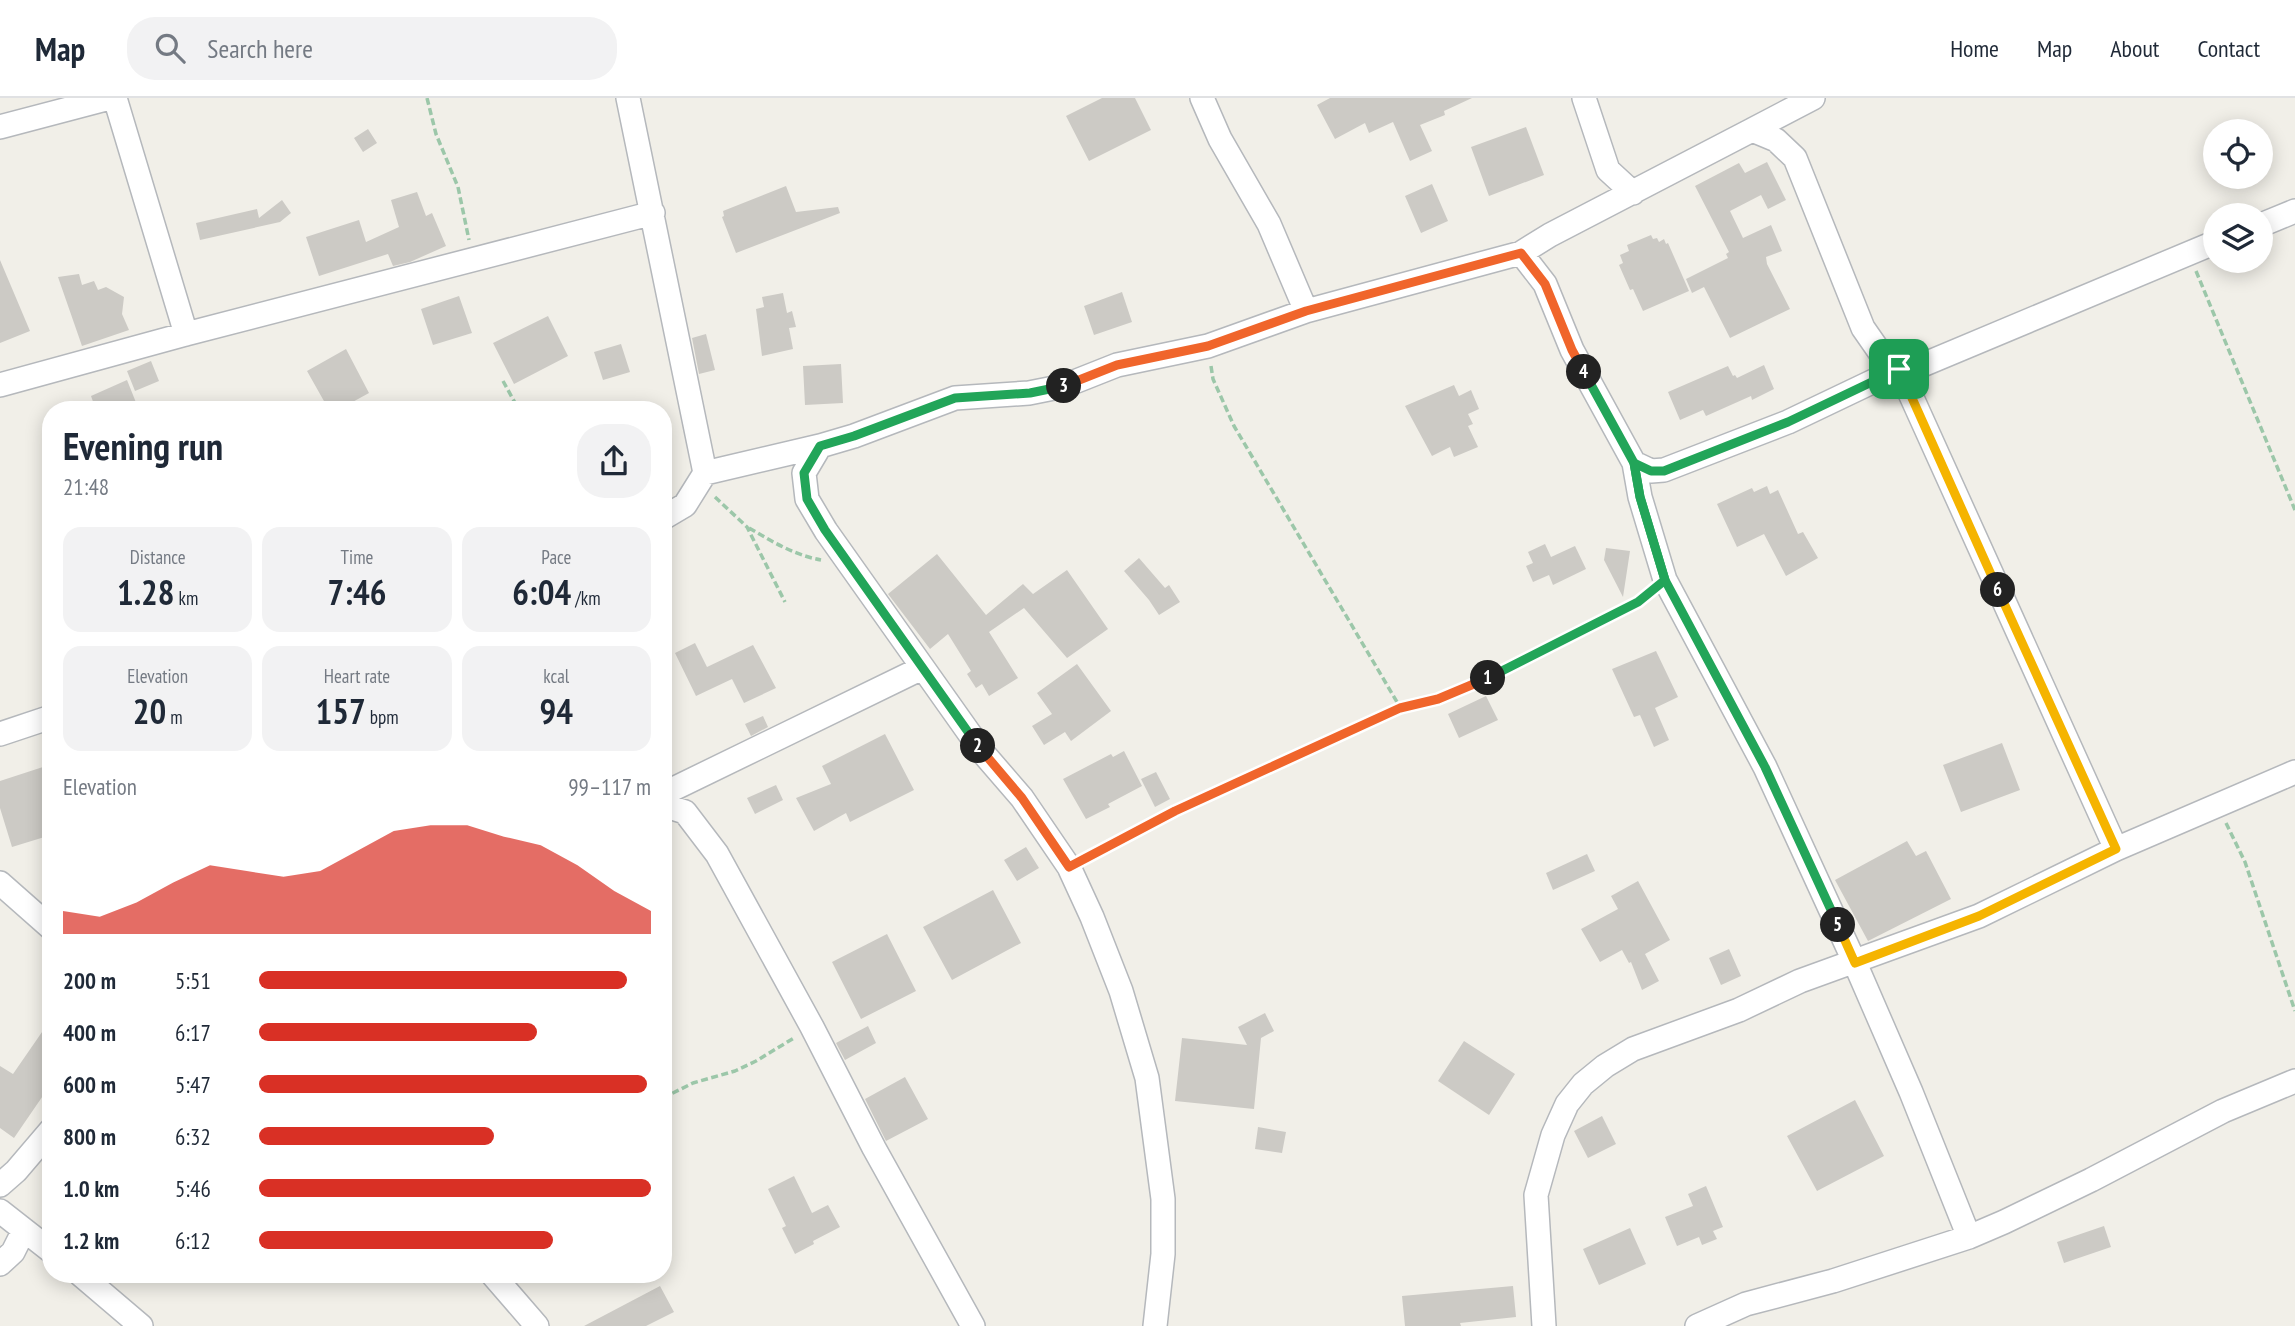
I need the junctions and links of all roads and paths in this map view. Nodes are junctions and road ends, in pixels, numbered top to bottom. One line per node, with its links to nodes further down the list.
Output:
1 (112, 98): 7 (street); 20 (street)
2 (427, 98): 18 (path)
3 (628, 98): 12 (street)
4 (1202, 98): 19 (street)
5 (1584, 98): 9 (street)
6 (1813, 98): 8 (street)
7 (0, 128)
8 (1752, 131): 10 (street); 22 (street)
9 (1608, 170): 10 (street); 13 (street)
10 (1633, 193): 13 (street)
11 (2295, 211): 14 (street)
12 (653, 213): 18 (street); 28 (street)
13 (1593, 213): 16 (street)
14 (2273, 220)
15 (2203, 247): 17 (street)
16 (1521, 253): 19 (street); 27 (street)
17 (2188, 253): 22 (street); 29 (path)
18 (475, 258): 20 (street)
19 (1306, 311): 21 (street)
20 (186, 334): 24 (street)
21 (1208, 346): 26 (street); 36 (path)
22 (1899, 369): 27 (street); 43 (street)
23 (502, 382): 25 (path)
24 (0, 385)
25 (514, 401)
26 (820, 446): 28 (street); 32 (street)
27 (1634, 463): 33 (street)
28 (702, 478): 30 (street); 31 (path)
29 (2295, 510)
30 (672, 513)
31 (747, 527): 32 (path); 34 (path)
32 (851, 566): 35 (street)
33 (1665, 580): 36 (path); 47 (street)
34 (785, 602)
35 (922, 668): 40 (street); 44 (street)
36 (1400, 708): 44 (path)
37 (42, 720): 38 (street)
38 (0, 734)
39 (2295, 772): 41 (street)
40 (672, 790)
41 (2214, 807): 43 (street); 48 (path)
42 (672, 808): 49 (street)
43 (2116, 849): 47 (street)
44 (1069, 867): 64 (street)
45 (0, 883): 46 (street)
46 (42, 920)
47 (1855, 963): 56 (street); 65 (street)
48 (2295, 1011)
49 (812, 1027): 51 (path); 63 (street)
50 (2295, 1081): 56 (street)
51 (672, 1094)
52 (42, 1141): 53 (street)
53 (0, 1185)
54 (0, 1211): 55 (street)
55 (24, 1230): 57 (street); 58 (street)
56 (1969, 1237): 66 (street)
57 (42, 1244)
58 (0, 1264)
59 (91, 1283): 61 (street)
60 (500, 1283): 62 (street)
61 (141, 1326)
62 (537, 1326)
63 (973, 1326)
64 (1155, 1326)
65 (1544, 1326)
66 (1698, 1326)

